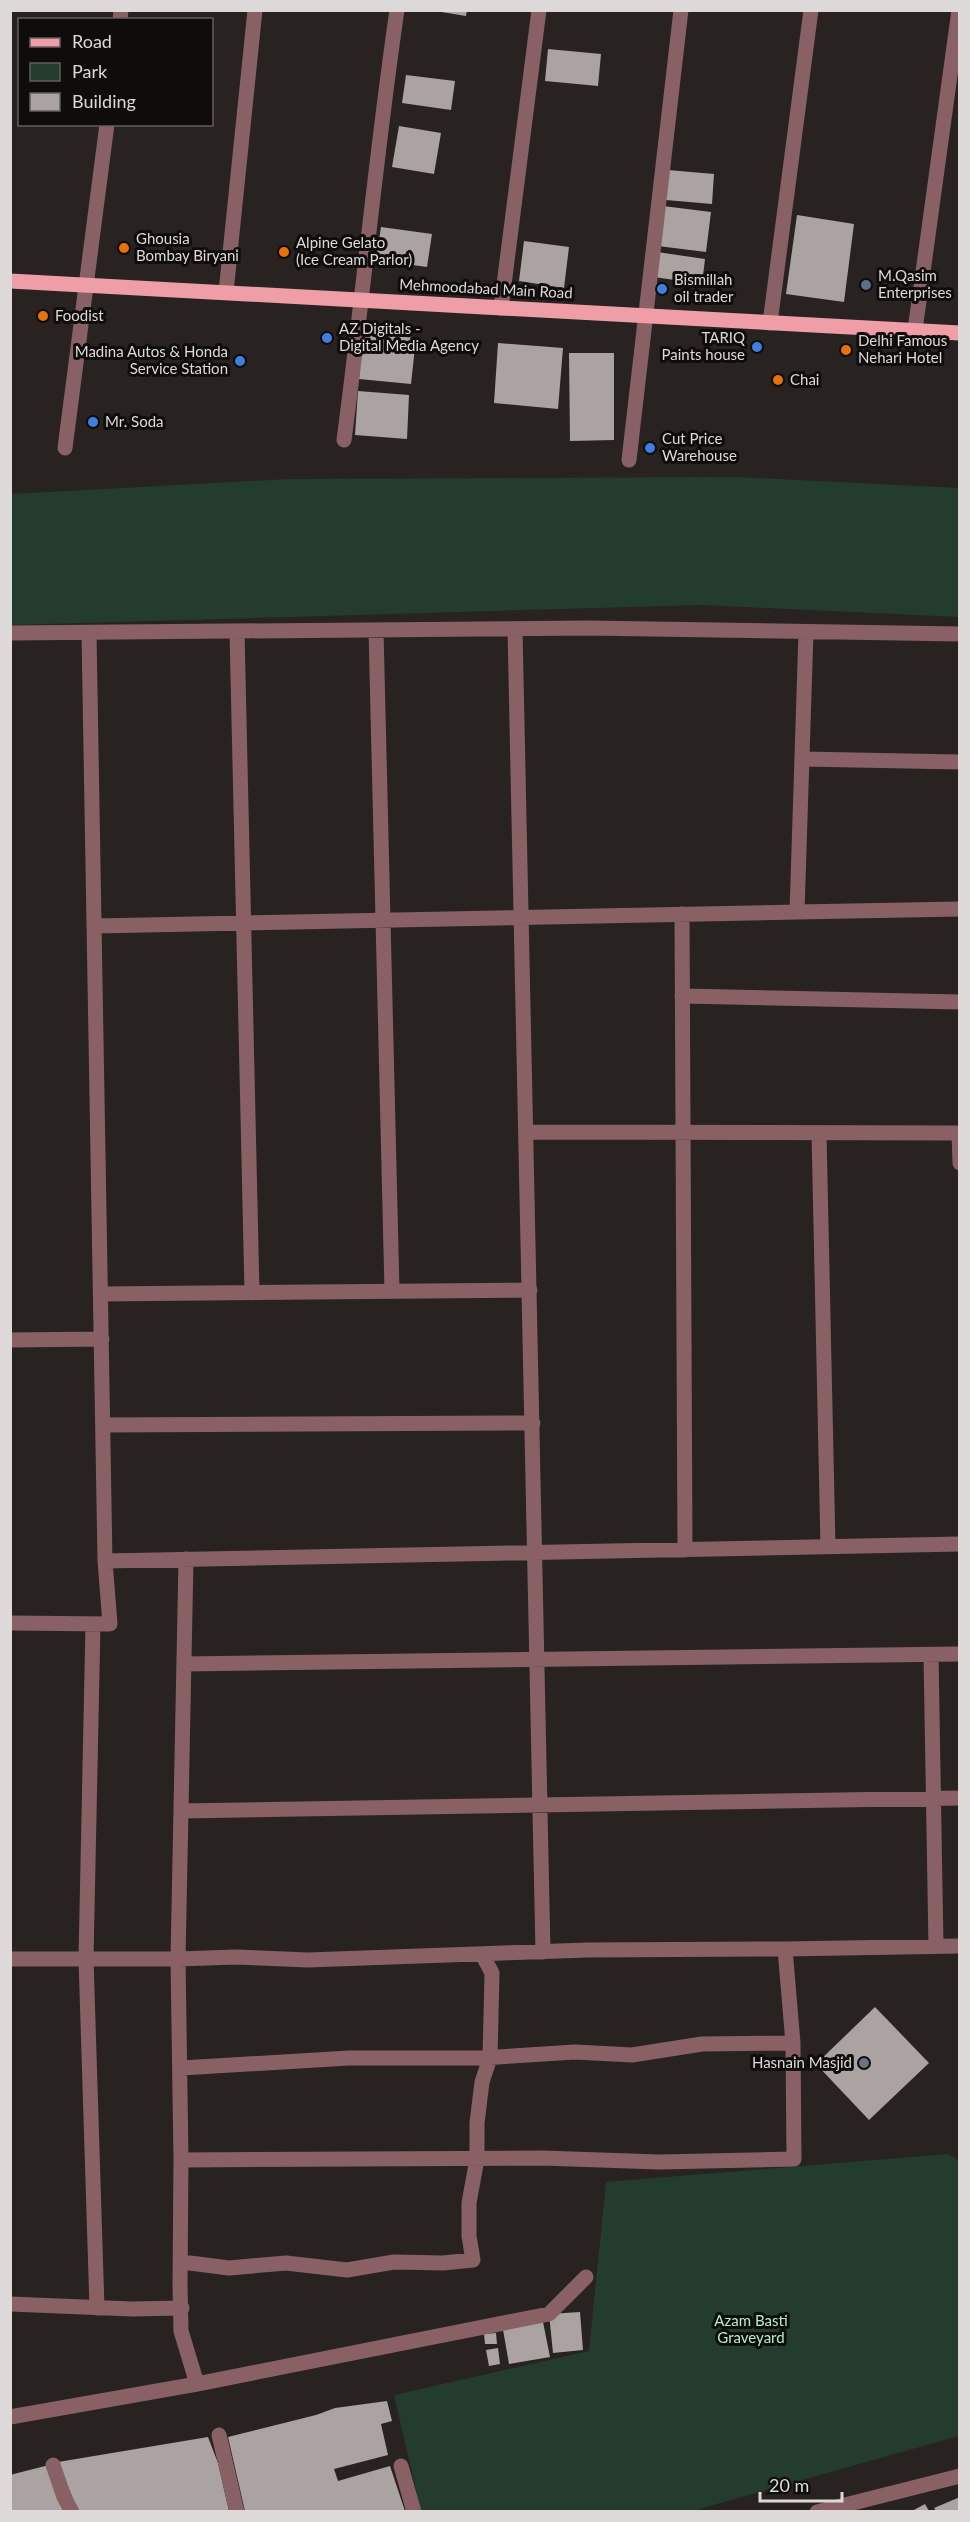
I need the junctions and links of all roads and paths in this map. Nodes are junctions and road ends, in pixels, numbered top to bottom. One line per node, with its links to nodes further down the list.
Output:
1 (255, 10): 10 (street)
2 (397, 10): 11 (street)
3 (539, 10): 12 (street)
4 (681, 10): 13 (street)
5 (812, 10): 14 (street)
6 (959, 10): 15 (street)
7 (107, 126): 9 (street)
8 (10, 281): 9 (main road, Mehmoodabad Main Road)
9 (85, 284): 10 (main road, Mehmoodabad Main Road); 18 (street)
10 (226, 292): 11 (main road, Mehmoodabad Main Road)
11 (363, 300): 12 (main road, Mehmoodabad Main Road); 17 (street)
12 (501, 308): 13 (main road, Mehmoodabad Main Road)
13 (645, 316): 14 (main road, Mehmoodabad Main Road); 19 (street)
14 (770, 323): 15 (main road, Mehmoodabad Main Road)
15 (915, 330): 16 (main road, Mehmoodabad Main Road)
16 (960, 333)
17 (344, 440)
18 (65, 448)
19 (629, 460)
20 (514, 629): 21 (street); 23 (street); 32 (street)
21 (376, 630): 22 (street); 33 (street)
22 (237, 631): 25 (street); 34 (street)
23 (806, 632): 26 (street); 27 (street)
24 (10, 633): 25 (street)
25 (89, 633): 35 (street)
26 (960, 634)
27 (802, 759): 28 (street); 30 (street)
28 (960, 762)
29 (960, 909): 30 (street)
30 (797, 912): 31 (street)
31 (682, 914): 32 (street); 36 (street)
32 (521, 917): 33 (street); 38 (street)
33 (382, 920): 34 (street); 44 (street)
34 (244, 924): 35 (street); 45 (street)
35 (95, 926): 46 (street)
36 (682, 996): 37 (street); 39 (street)
37 (960, 1002)
38 (526, 1132): 39 (street); 43 (street)
39 (683, 1132): 40 (street); 53 (street)
40 (819, 1133): 41 (street); 52 (street)
41 (959, 1133): 42 (street)
42 (960, 1163)
43 (530, 1290): 44 (street); 49 (street)
44 (392, 1291): 45 (street)
45 (252, 1293): 46 (street)
46 (101, 1294): 47 (street)
47 (102, 1339): 48 (street); 50 (street)
48 (10, 1340)
49 (533, 1424): 50 (street); 54 (street)
50 (103, 1425): 56 (street)
51 (960, 1544): 52 (street)
52 (828, 1547): 53 (street)
53 (685, 1550): 54 (street)
54 (536, 1553): 55 (street); 61 (street)
55 (186, 1559): 56 (street); 62 (street)
56 (105, 1561): 58 (street)
57 (10, 1623): 58 (street)
58 (93, 1624): 73 (street)
59 (960, 1654): 60 (street)
60 (931, 1655): 61 (street); 63 (street)
61 (538, 1660): 62 (street); 65 (street)
62 (184, 1664): 66 (street)
63 (934, 1798): 64 (street); 65 (street); 67 (street)
64 (960, 1798)
65 (541, 1805): 66 (street); 70 (street)
66 (181, 1811): 74 (street)
67 (936, 1946): 68 (street); 69 (street)
68 (960, 1946)
69 (785, 1949): 70 (street); 75 (street)
70 (543, 1952): 71 (street)
71 (482, 1954): 74 (street); 76 (street)
72 (10, 1959): 73 (street)
73 (86, 1959): 74 (street); 84 (street)
74 (178, 1959): 77 (street)
75 (793, 2043): 76 (street); 78 (street)
76 (490, 2058): 77 (street); 78 (street)
77 (181, 2068): 79 (street)
78 (477, 2159): 79 (street); 80 (street)
79 (182, 2160): 80 (street)
80 (182, 2262): 83 (street)
81 (586, 2277): 85 (street)
82 (10, 2304): 84 (street)
83 (182, 2307): 84 (street); 85 (street)
84 (97, 2308)
85 (197, 2384): 86 (street)
86 (10, 2417)
87 (219, 2435): 93 (street)
88 (53, 2465): 92 (street)
89 (401, 2466): 94 (street)
90 (960, 2476): 91 (street)
91 (856, 2507): 95 (street)
92 (72, 2511)
93 (237, 2511)
94 (414, 2511)
95 (817, 2511)

